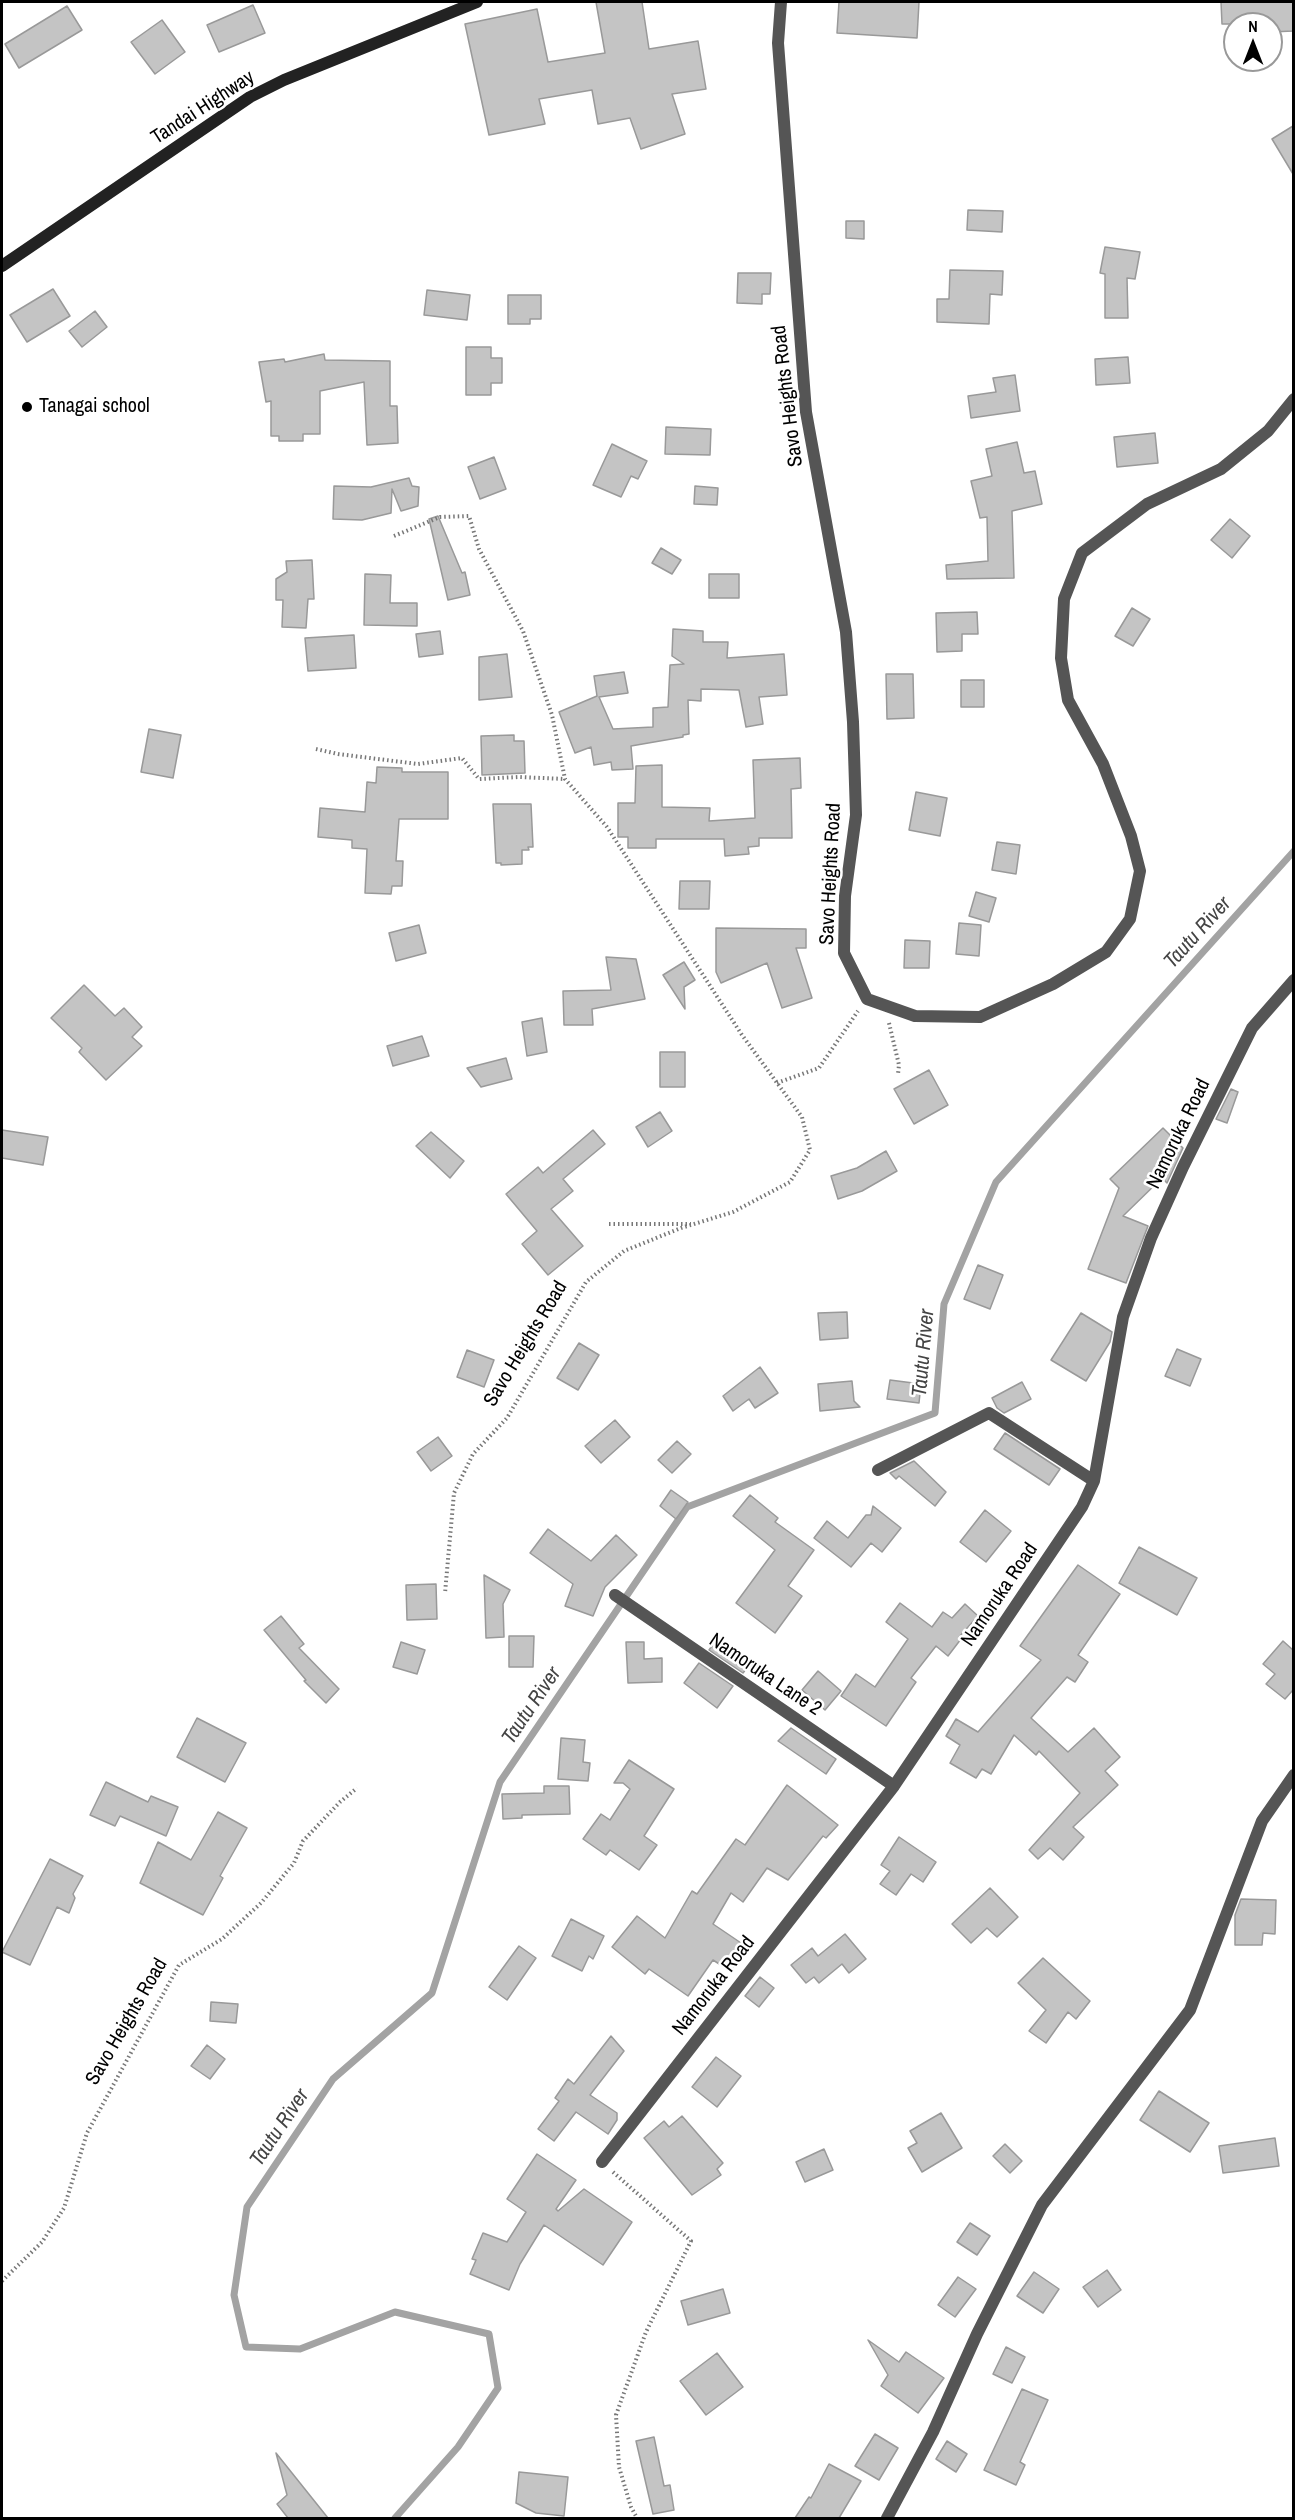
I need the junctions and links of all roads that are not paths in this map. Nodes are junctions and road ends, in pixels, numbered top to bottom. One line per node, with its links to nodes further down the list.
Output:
1 (477, 2): 3 (main road, Tandai Highway)
2 (781, 2): 4 (street, Savo Heights Road)
3 (2, 266)
4 (1293, 399)
5 (1293, 980): 7 (street, Namoruka Road)
6 (878, 1470): 7 (street)
7 (1094, 1481): 10 (street, Namoruka Road)
8 (615, 1595): 10 (street, Namoruka Lane 2)
9 (1293, 1774): 12 (street)
10 (894, 1786): 11 (street, Namoruka Road)
11 (602, 2162)
12 (887, 2518)

